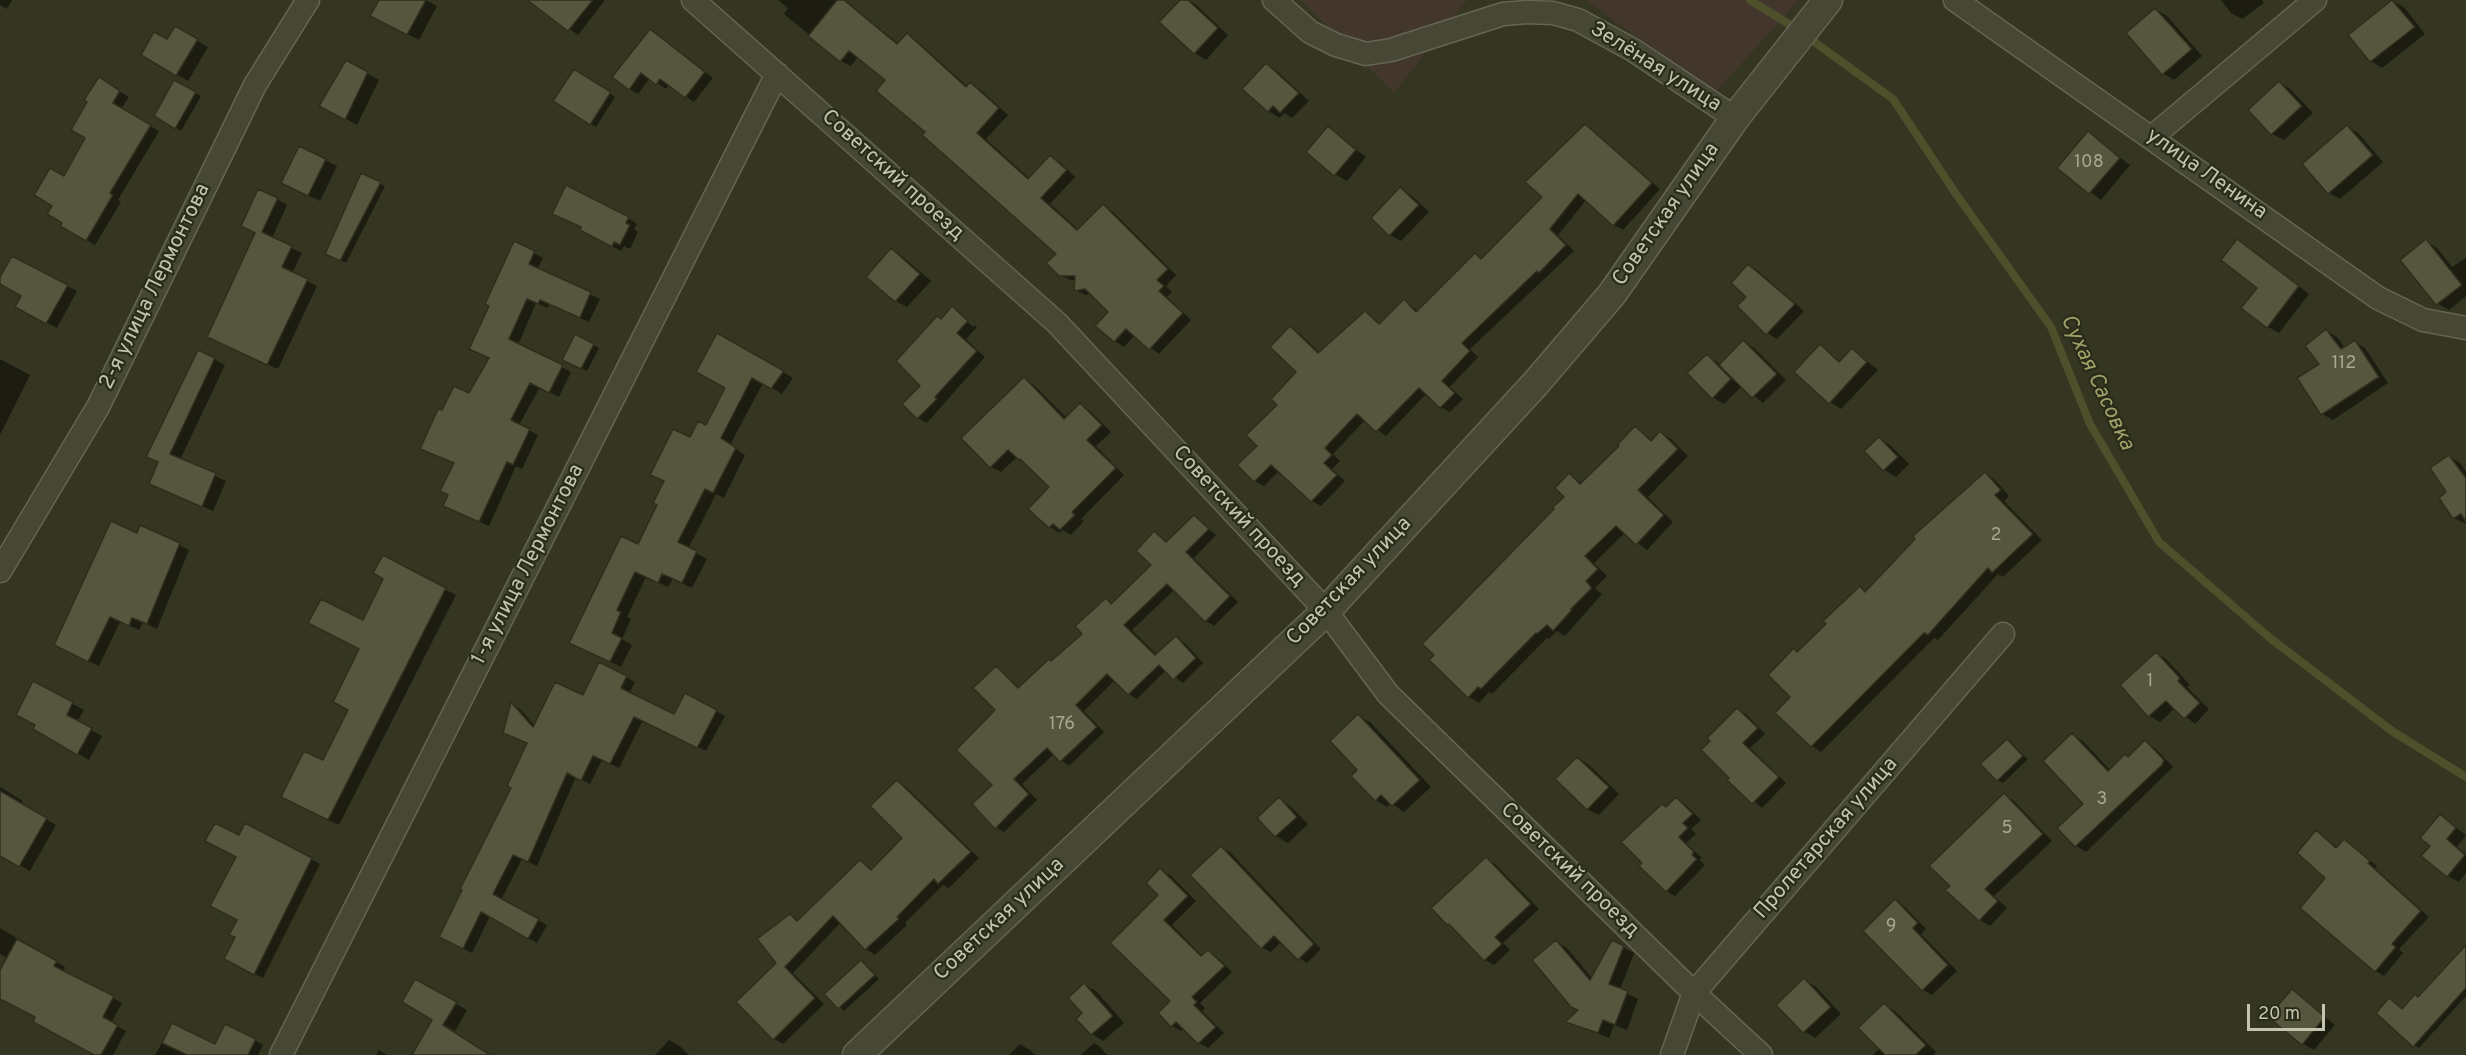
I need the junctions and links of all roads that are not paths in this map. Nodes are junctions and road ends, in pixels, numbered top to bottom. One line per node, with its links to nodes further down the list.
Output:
1 (308, 0): 11 (street, 2-я улица Лермонтова)
2 (693, 0): 7 (street, Советский проезд)
3 (1274, 0): 8 (street, Зелёная улица)
4 (1955, 0): 9 (street, улица Ленина)
5 (2315, 0): 9 (street)
6 (1825, 3): 8 (street, Советская улица)
7 (777, 74): 12 (street, Советский проезд); 15 (street, 1-я улица Лермонтова)
8 (1735, 118): 12 (street, Советская улица)
9 (2152, 137): 10 (street, улица Ленина)
10 (2466, 328)
11 (0, 572)
12 (1326, 611): 14 (street, Советский проезд); 16 (street, Советская улица)
13 (2003, 634): 14 (street, Пролетарская улица)
14 (1694, 993): 17 (street, Пролетарская улица); 18 (street, Советский проезд)
15 (281, 1055)
16 (857, 1055)
17 (1672, 1055)
18 (1761, 1055)

